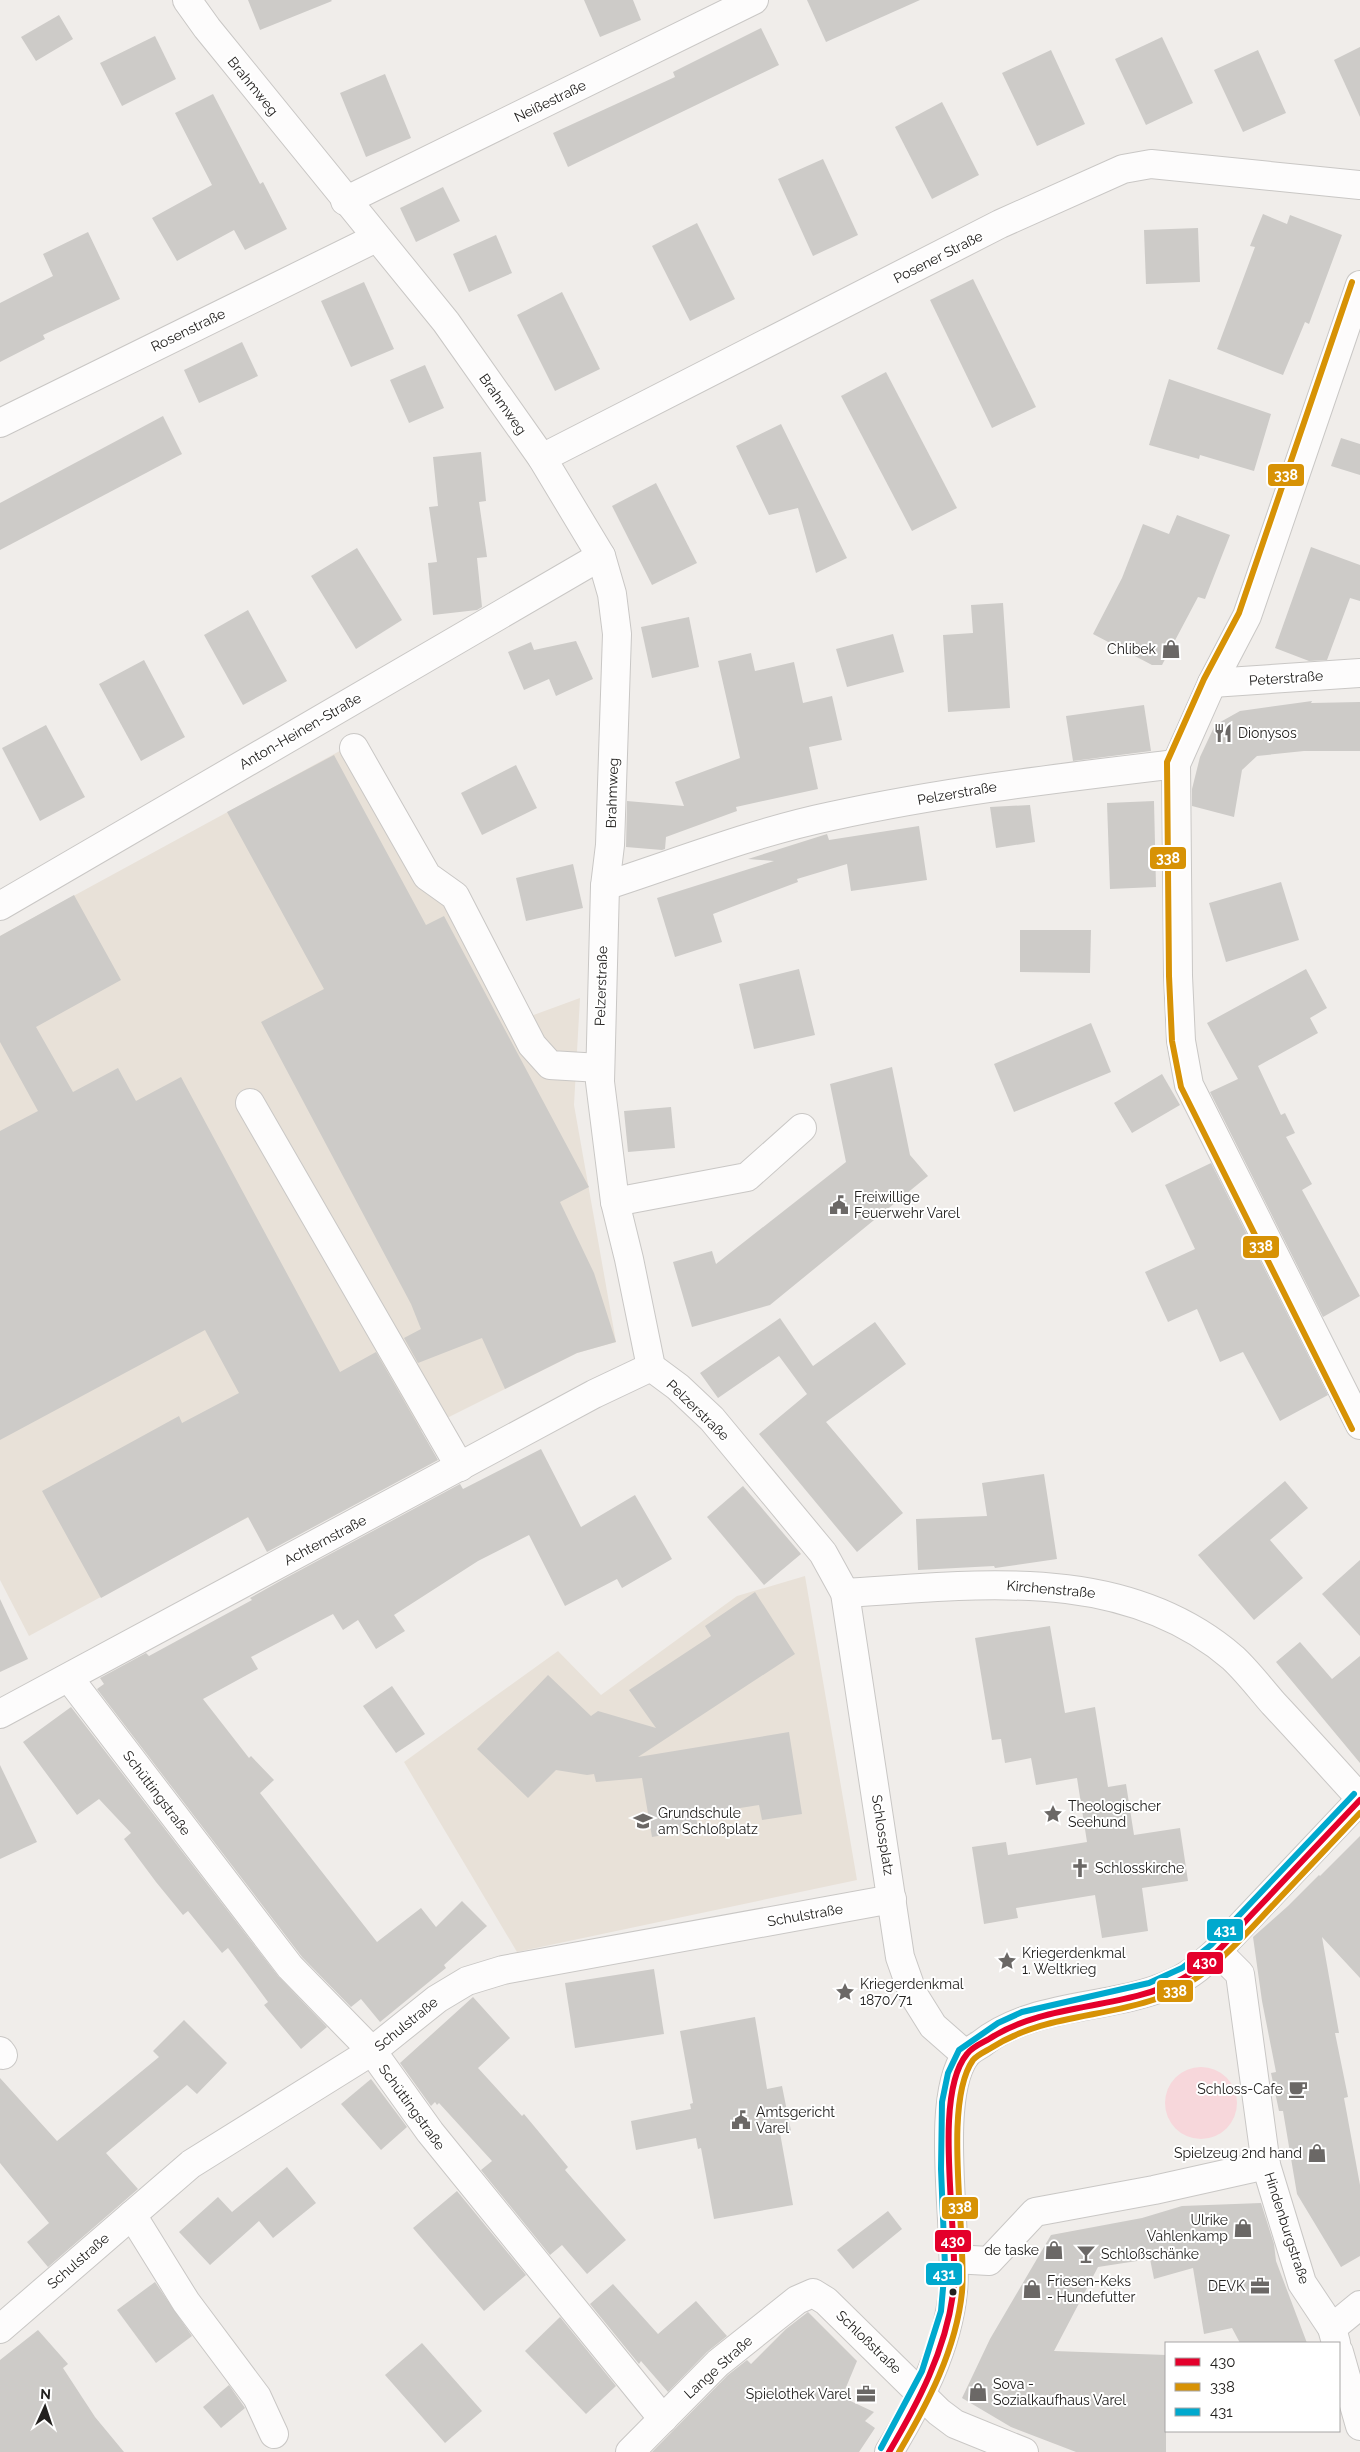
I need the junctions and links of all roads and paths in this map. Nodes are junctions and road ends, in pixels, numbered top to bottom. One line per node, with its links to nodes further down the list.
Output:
1 (187, 0): 4 (street, Brahmweg)
2 (754, 0): 4 (street, Neißestraße)
3 (1360, 185): 8 (street, Posener Straße)
4 (345, 201): 5 (street, Brahmweg)
5 (376, 238): 7 (street, Rosenstraße); 8 (street, Brahmweg)
6 (1360, 285): 11 (street)
7 (0, 423)
8 (542, 458): 9 (street, Brahmweg)
9 (601, 556): 14 (street, Brahmweg); 15 (street, Anton-Heinen-Straße)
10 (1360, 673): 11 (street, Peterstraße)
11 (1212, 684): 13 (street)
12 (354, 748): 16 (street)
13 (1176, 764): 14 (street, Pelzerstraße); 21 (street)
14 (605, 886): 16 (street, Pelzerstraße)
15 (0, 906)
16 (600, 1068): 19 (street, Pelzerstraße)
17 (250, 1103): 22 (street)
18 (802, 1128): 19 (street)
19 (615, 1202): 20 (street, Pelzerstraße)
20 (651, 1367): 22 (street, Achternstraße); 23 (street, Pelzerstraße)
21 (1360, 1425)
22 (460, 1467): 24 (street, Achternstraße)
23 (845, 1593): 26 (street, Kirchenstraße); 27 (street, Schlossplatz)
24 (69, 1678): 25 (street, Achternstraße); 29 (street, Schüttingstraße)
25 (0, 1714)
26 (1360, 1799): 28 (street)
27 (892, 1899): 29 (street, Schulstraße); 30 (street, Schlossplatz)
28 (1217, 1951): 30 (street); 31 (street)
29 (372, 2051): 32 (street, Schulstraße); 40 (street, Schüttingstraße)
30 (966, 2055): 33 (street)
31 (1266, 2165): 33 (street); 37 (street, Hindenburgstraße)
32 (132, 2215): 36 (street, Schulstraße); 42 (street)
33 (954, 2259): 39 (street)
34 (814, 2294): 39 (street, Schloßstraße); 40 (street, Lange Straße)
35 (1360, 2306): 37 (street)
36 (0, 2330)
37 (1336, 2341)
38 (1340, 2355): 41 (street, Hindenburgstraße)
39 (921, 2392): 44 (street); 45 (street, Schloßstraße)
40 (663, 2418): 43 (street, Lange Straße)
41 (1360, 2426)
42 (274, 2434)
43 (630, 2452)
44 (889, 2452)
45 (1024, 2452)

